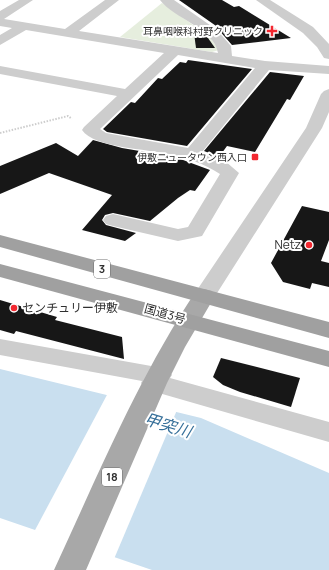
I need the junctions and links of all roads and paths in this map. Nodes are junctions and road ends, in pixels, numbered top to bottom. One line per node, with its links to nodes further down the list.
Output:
1 (27, 0): 5 (street)
2 (113, 0): 8 (street)
3 (166, 0): 12 (street)
4 (262, 0): 11 (street)
5 (0, 16)
6 (0, 22): 7 (street)
7 (22, 27): 8 (street); 9 (street)
8 (66, 34): 10 (street)
9 (0, 41)
10 (174, 51): 12 (street); 16 (street)
11 (329, 55)
12 (226, 59): 13 (street)
13 (265, 65): 15 (street); 20 (street)
14 (0, 70): 16 (street)
15 (329, 70)
16 (128, 94): 18 (street)
17 (329, 94): 24 (street)
18 (90, 130): 19 (path); 20 (street)
19 (0, 133)
20 (192, 154): 21 (street)
21 (113, 220)
22 (0, 241): 24 (highway, 3)
23 (0, 270): 25 (highway, 国道3号 / 3)
24 (204, 296): 25 (main road, 18); 26 (highway, 3)
25 (189, 321): 28 (highway, 国道3号 / 3); 29 (main road, 18)
26 (329, 330)
27 (0, 347): 29 (street)
28 (329, 359)
29 (156, 379): 30 (street); 31 (main road, 18)
30 (329, 432)
31 (70, 570)

